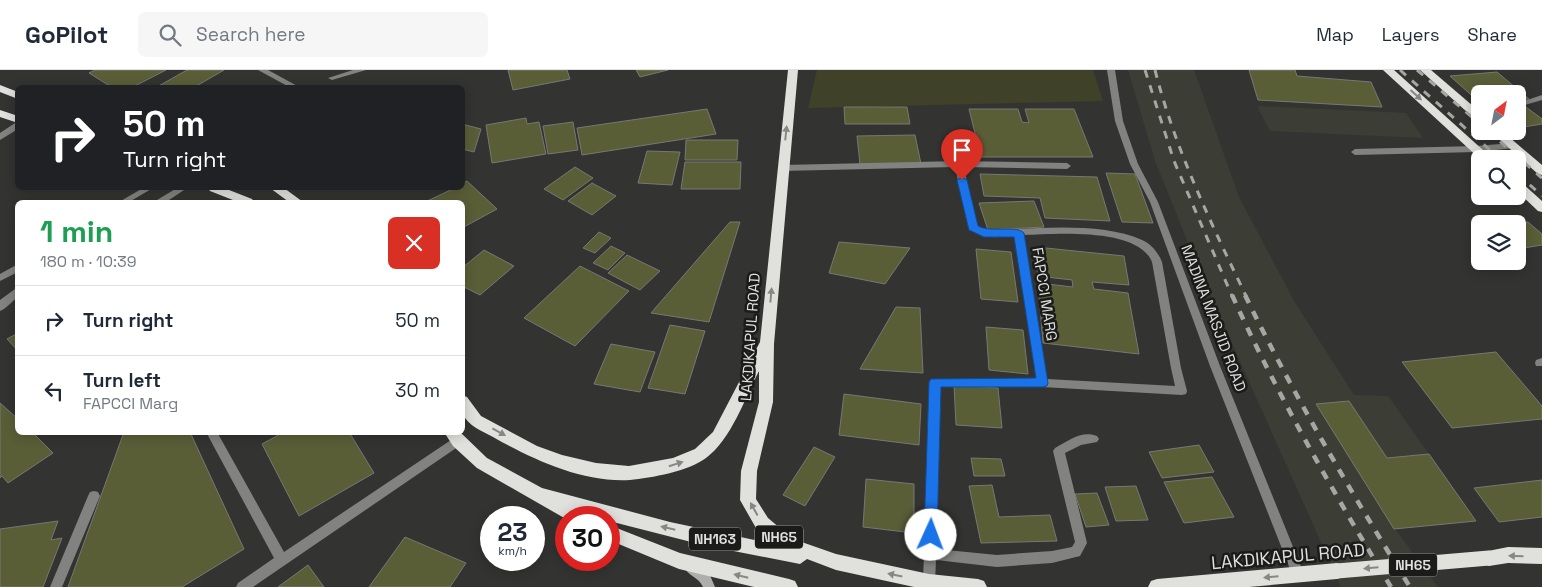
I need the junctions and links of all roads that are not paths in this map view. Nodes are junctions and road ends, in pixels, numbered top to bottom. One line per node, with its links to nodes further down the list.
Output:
1 (262, 70): 8 (street)
2 (362, 70): 7 (street)
3 (793, 70): 27 (highway, LAKDIKAPUL ROAD / NH65, one-way to 3)
4 (1111, 70): 59 (street, MADINA MASJID ROAD)
5 (1388, 70): 22 (highway, one-way to 22)
6 (1425, 70): 15 (highway)
7 (333, 74)
8 (292, 85)
9 (0, 88): 10 (highway)
10 (15, 95)
11 (15, 95): 13 (highway)
12 (1542, 97): 14 (street)
13 (0, 102)
14 (1526, 102)
15 (1471, 107)
16 (0, 113): 17 (highway)
17 (15, 119)
18 (15, 127): 19 (street)
19 (0, 137)
20 (1505, 140): 21 (highway)
21 (1512, 146): 22 (street); 28 (highway)
22 (1476, 149): 23 (street)
23 (1356, 152)
24 (1056, 160): 25 (street)
25 (959, 164): 26 (street); 27 (street); 39 (street, FAPCCI MARG)
26 (1067, 166)
27 (782, 168): 44 (highway, LAKDIKAPUL ROAD / NH65, one-way to 27)
28 (1542, 171)
29 (144, 190): 34 (street)
30 (180, 190): 35 (street)
31 (219, 190): 36 (highway)
32 (279, 190): 37 (highway)
33 (1526, 193): 38 (highway)
34 (127, 200)
35 (163, 200)
36 (243, 200)
37 (294, 200)
38 (1542, 208)
39 (1019, 233): 45 (street, FAPCCI MARG); 45 (street)
40 (15, 269): 41 (street)
41 (0, 278)
42 (15, 294): 43 (street)
43 (0, 307)
44 (766, 344): 46 (highway, one-way to 44); 58 (highway, LAKDIKAPUL ROAD / NH65, one-way to 44)
45 (1042, 383): 54 (street)
46 (465, 405)
47 (213, 435): 57 (street)
48 (454, 437): 50 (highway, NH163); 57 (street)
49 (1093, 439): 54 (street)
50 (543, 495): 52 (highway, NH163); 58 (highway, NH163, one-way to 50)
51 (94, 496): 61 (street)
52 (561, 506)
53 (620, 536): 56 (highway, NH163)
54 (930, 554): 60 (street)
55 (1542, 556): 59 (highway, LAKDIKAPUL ROAD / NH65, one-way to 59, bridge)
56 (679, 560): 63 (main road); 64 (highway, NH163, one-way to 56)
57 (282, 561): 62 (street)
58 (836, 562): 60 (highway, LAKDIKAPUL ROAD / NH65, one-way to 58)
59 (1298, 574): 66 (highway, LAKDIKAPUL ROAD / NH65, one-way to 66)
60 (929, 582): 65 (highway, LAKDIKAPUL ROAD / NH65)
61 (56, 587)
62 (242, 587)
63 (710, 587)
64 (789, 587)
65 (978, 587)
66 (1157, 587)

